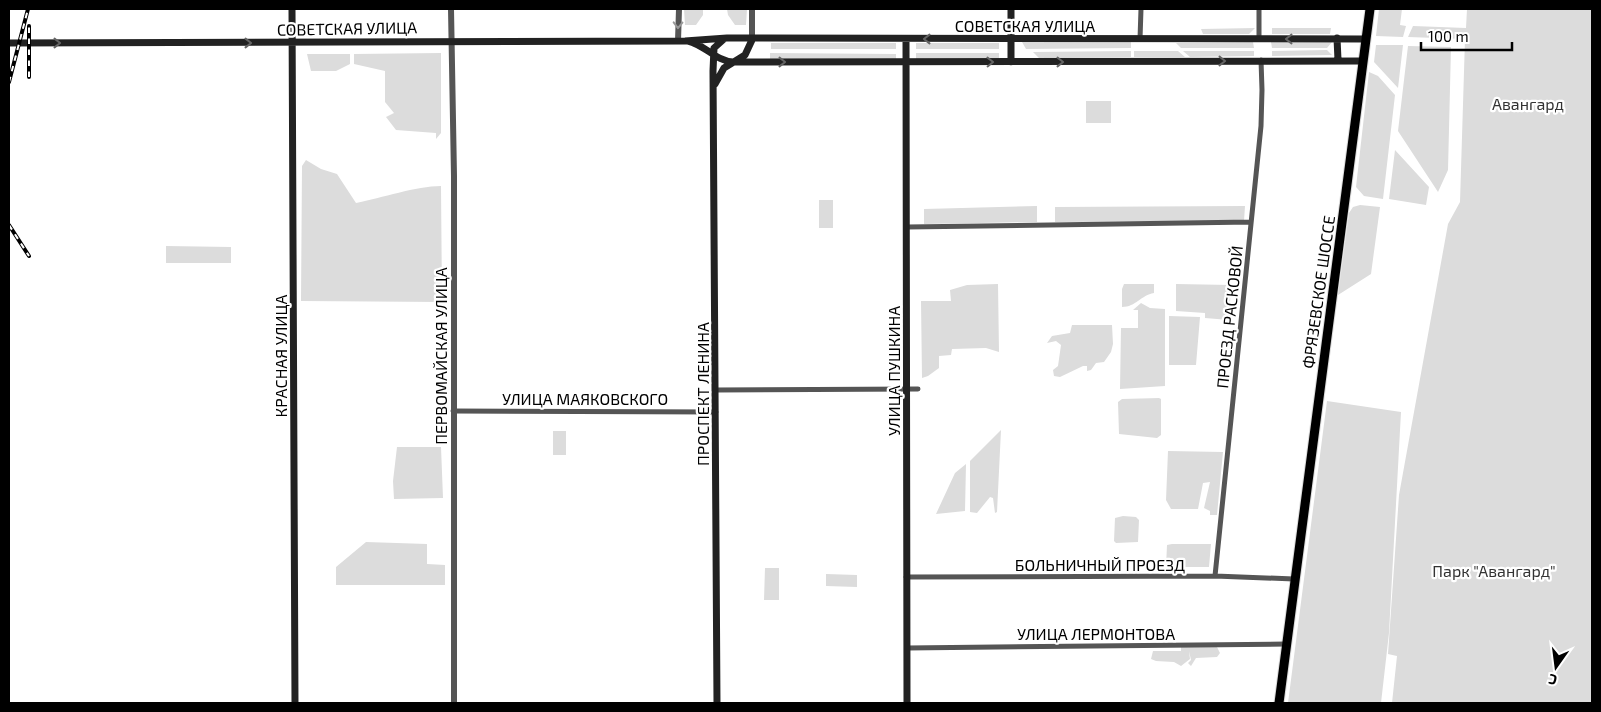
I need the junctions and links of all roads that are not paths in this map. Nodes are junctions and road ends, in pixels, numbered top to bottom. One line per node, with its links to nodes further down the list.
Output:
1 (292, 9): 21 (main road, КРАСНАЯ УЛИЦА)
2 (451, 9): 18 (street, ПЕРВОМАЙСКАЯ УЛИЦА)
3 (679, 9): 19 (street, one-way to 19)
4 (752, 9): 17 (street)
5 (1011, 9): 10 (main road)
6 (1141, 9): 15 (street)
7 (1259, 9): 11 (street)
8 (1370, 9): 16 (highway, ФРЯЗЕВСКОЕ ШОССЕ)
9 (727, 38): 13 (main road, СОВЕТСКАЯ УЛИЦА); 19 (main road, СОВЕТСКАЯ УЛИЦА); 22 (main road)
10 (1011, 38): 14 (main road, СОВЕТСКАЯ УЛИЦА, one-way to 14); 15 (main road, СОВЕТСКАЯ УЛИЦА); 29 (main road)
11 (1259, 38): 12 (main road, СОВЕТСКАЯ УЛИЦА, one-way to 11); 15 (main road, СОВЕТСКАЯ УЛИЦА)
12 (1337, 38): 16 (main road, СОВЕТСКАЯ УЛИЦА); 25 (main road)
13 (741, 39): 17 (main road, СОВЕТСКАЯ УЛИЦА); 23 (main road)
14 (906, 39): 17 (main road, СОВЕТСКАЯ УЛИЦА); 28 (main road, УЛИЦА ПУШКИНА)
15 (1140, 39)
16 (1366, 39): 26 (highway, ФРЯЗЕВСКОЕ ШОССЕ)
17 (752, 40): 23 (main road)
18 (452, 41): 19 (main road, СОВЕТСКАЯ УЛИЦА); 21 (main road, СОВЕТСКАЯ УЛИЦА); 36 (street, ПЕРВОМАЙСКАЯ УЛИЦА)
19 (682, 41): 22 (main road, СОВЕТСКАЯ УЛИЦА)
20 (9, 43): 21 (main road, СОВЕТСКАЯ УЛИЦА, one-way to 21)
21 (292, 43): 43 (main road, КРАСНАЯ УЛИЦА)
22 (713, 54): 27 (main road); 30 (main road, ПРОСПЕКТ ЛЕНИНА)
23 (745, 55): 27 (main road)
24 (1260, 60): 25 (main road); 29 (main road, one-way to 24); 31 (street, ПРОЕЗД РАСКОВОЙ)
25 (1338, 60): 26 (main road)
26 (1363, 60): 40 (highway, ФРЯЗЕВСКОЕ ШОССЕ)
27 (733, 62): 28 (main road, one-way to 28); 30 (main road)
28 (906, 62): 29 (main road, one-way to 29); 32 (main road, УЛИЦА ПУШКИНА)
29 (1011, 62)
30 (715, 84): 33 (main road, ПРОСПЕКТ ЛЕНИНА)
31 (1251, 222): 32 (street); 38 (street, ПРОЕЗД РАСКОВОЙ)
32 (907, 227): 34 (main road, УЛИЦА ПУШКИНА)
33 (716, 390): 34 (street); 37 (main road, ПРОСПЕКТ ЛЕНИНА)
34 (906, 390): 35 (street); 39 (main road, УЛИЦА ПУШКИНА)
35 (918, 390)
36 (453, 411): 37 (street, УЛИЦА МАЯКОВСКОГО); 44 (street, ПЕРВОМАЙСКАЯ УЛИЦА)
37 (716, 412): 45 (main road, ПРОСПЕКТ ЛЕНИНА)
38 (1215, 576): 39 (street, БОЛЬНИЧНЫЙ ПРОЕЗД); 40 (street, БОЛЬНИЧНЫЙ ПРОЕЗД)
39 (906, 578): 42 (main road, УЛИЦА ПУШКИНА)
40 (1294, 579): 41 (highway, ФРЯЗЕВСКОЕ ШОССЕ)
41 (1286, 644): 42 (street, УЛИЦА ЛЕРМОНТОВА); 47 (highway, ФРЯЗЕВСКОЕ ШОССЕ)
42 (907, 648): 46 (main road, УЛИЦА ПУШКИНА)
43 (295, 703)
44 (454, 703)
45 (717, 703)
46 (907, 703)
47 (1279, 703)

